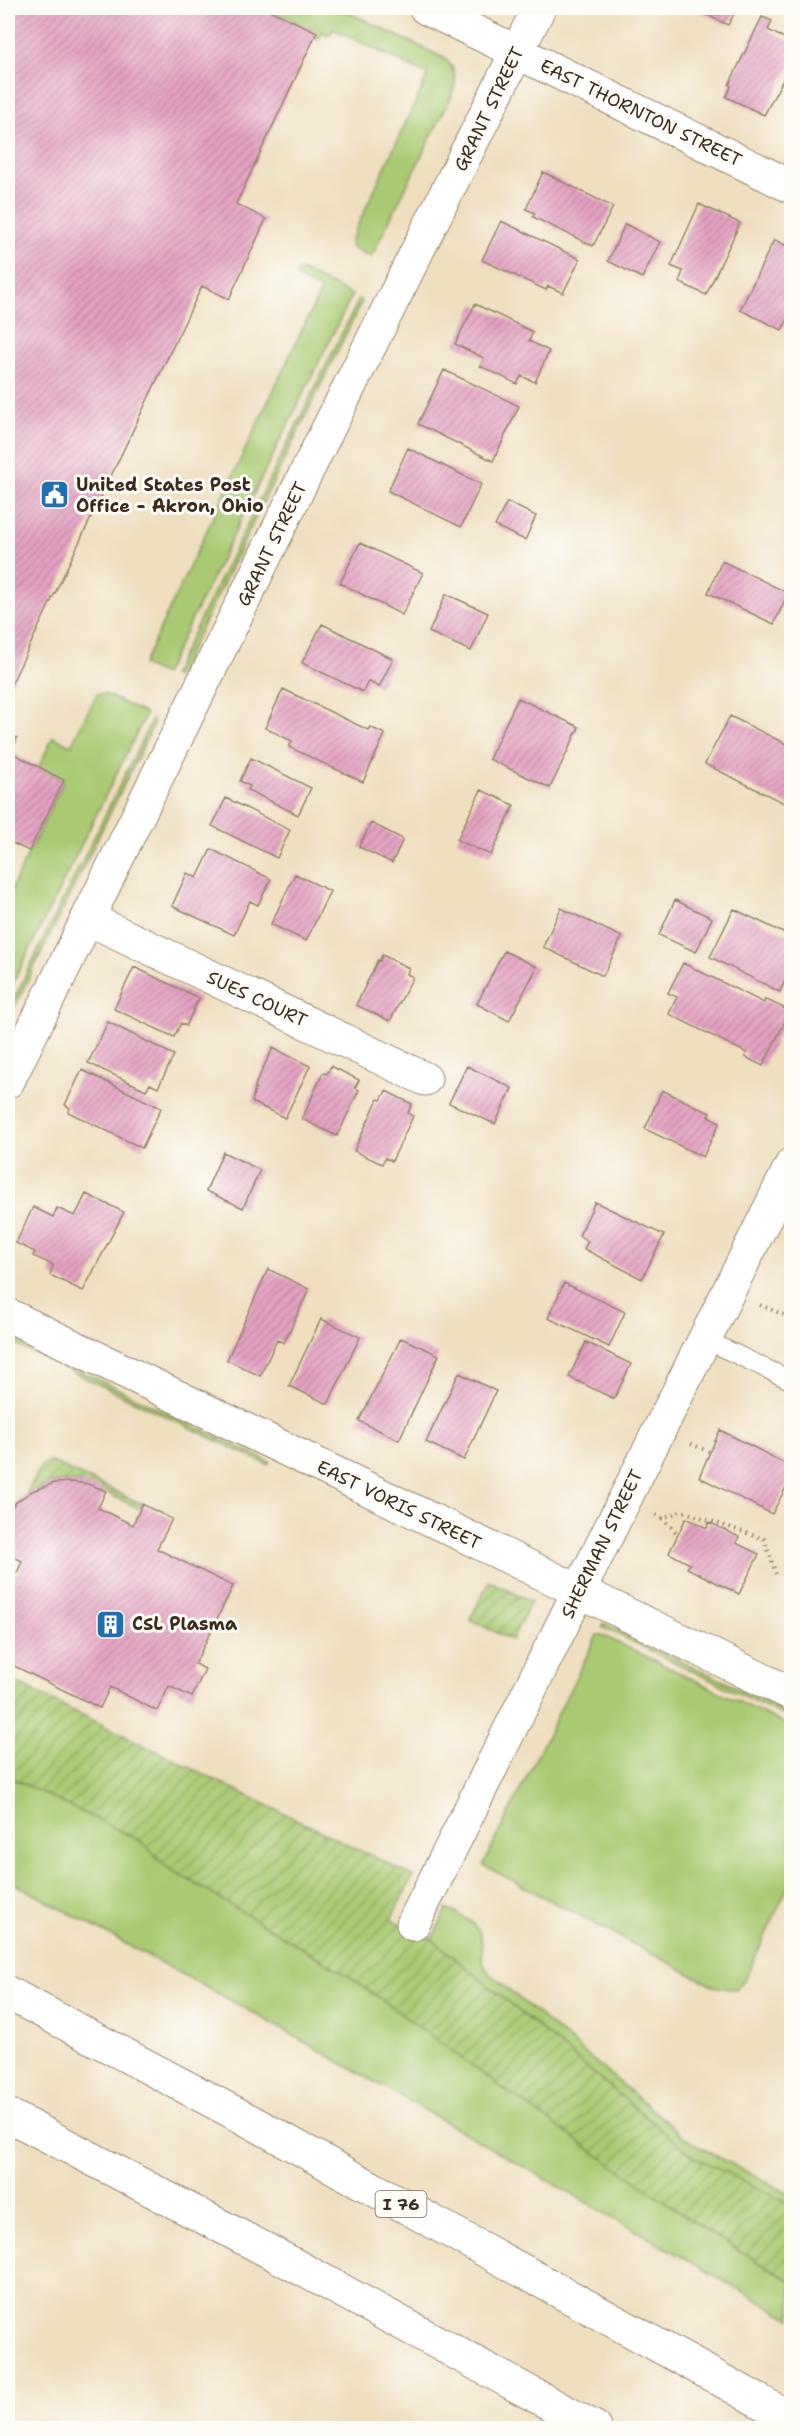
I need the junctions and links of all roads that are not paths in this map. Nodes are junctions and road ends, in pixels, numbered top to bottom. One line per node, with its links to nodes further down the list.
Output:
1 (426, 8): 3 (main road, EAST THORNTON STREET)
2 (539, 8): 3 (main road, GRANT STREET)
3 (518, 52): 4 (main road, EAST THORNTON STREET); 5 (main road, GRANT STREET)
4 (792, 187)
5 (89, 919): 6 (main road, SUES COURT); 7 (main road, GRANT STREET)
6 (425, 1079)
7 (8, 1081)
8 (792, 1164): 10 (main road, SHERMAN STREET)
9 (8, 1315): 12 (main road, EAST VORIS STREET)
10 (704, 1339): 11 (lane); 12 (main road, SHERMAN STREET)
11 (792, 1381)
12 (579, 1592): 13 (main road, EAST VORIS STREET); 14 (main road, SHERMAN STREET)
13 (792, 1694)
14 (413, 1924)
15 (8, 1993): 17 (main road, I 76)
16 (8, 2115): 18 (main road)
17 (792, 2419)
18 (595, 2428)

